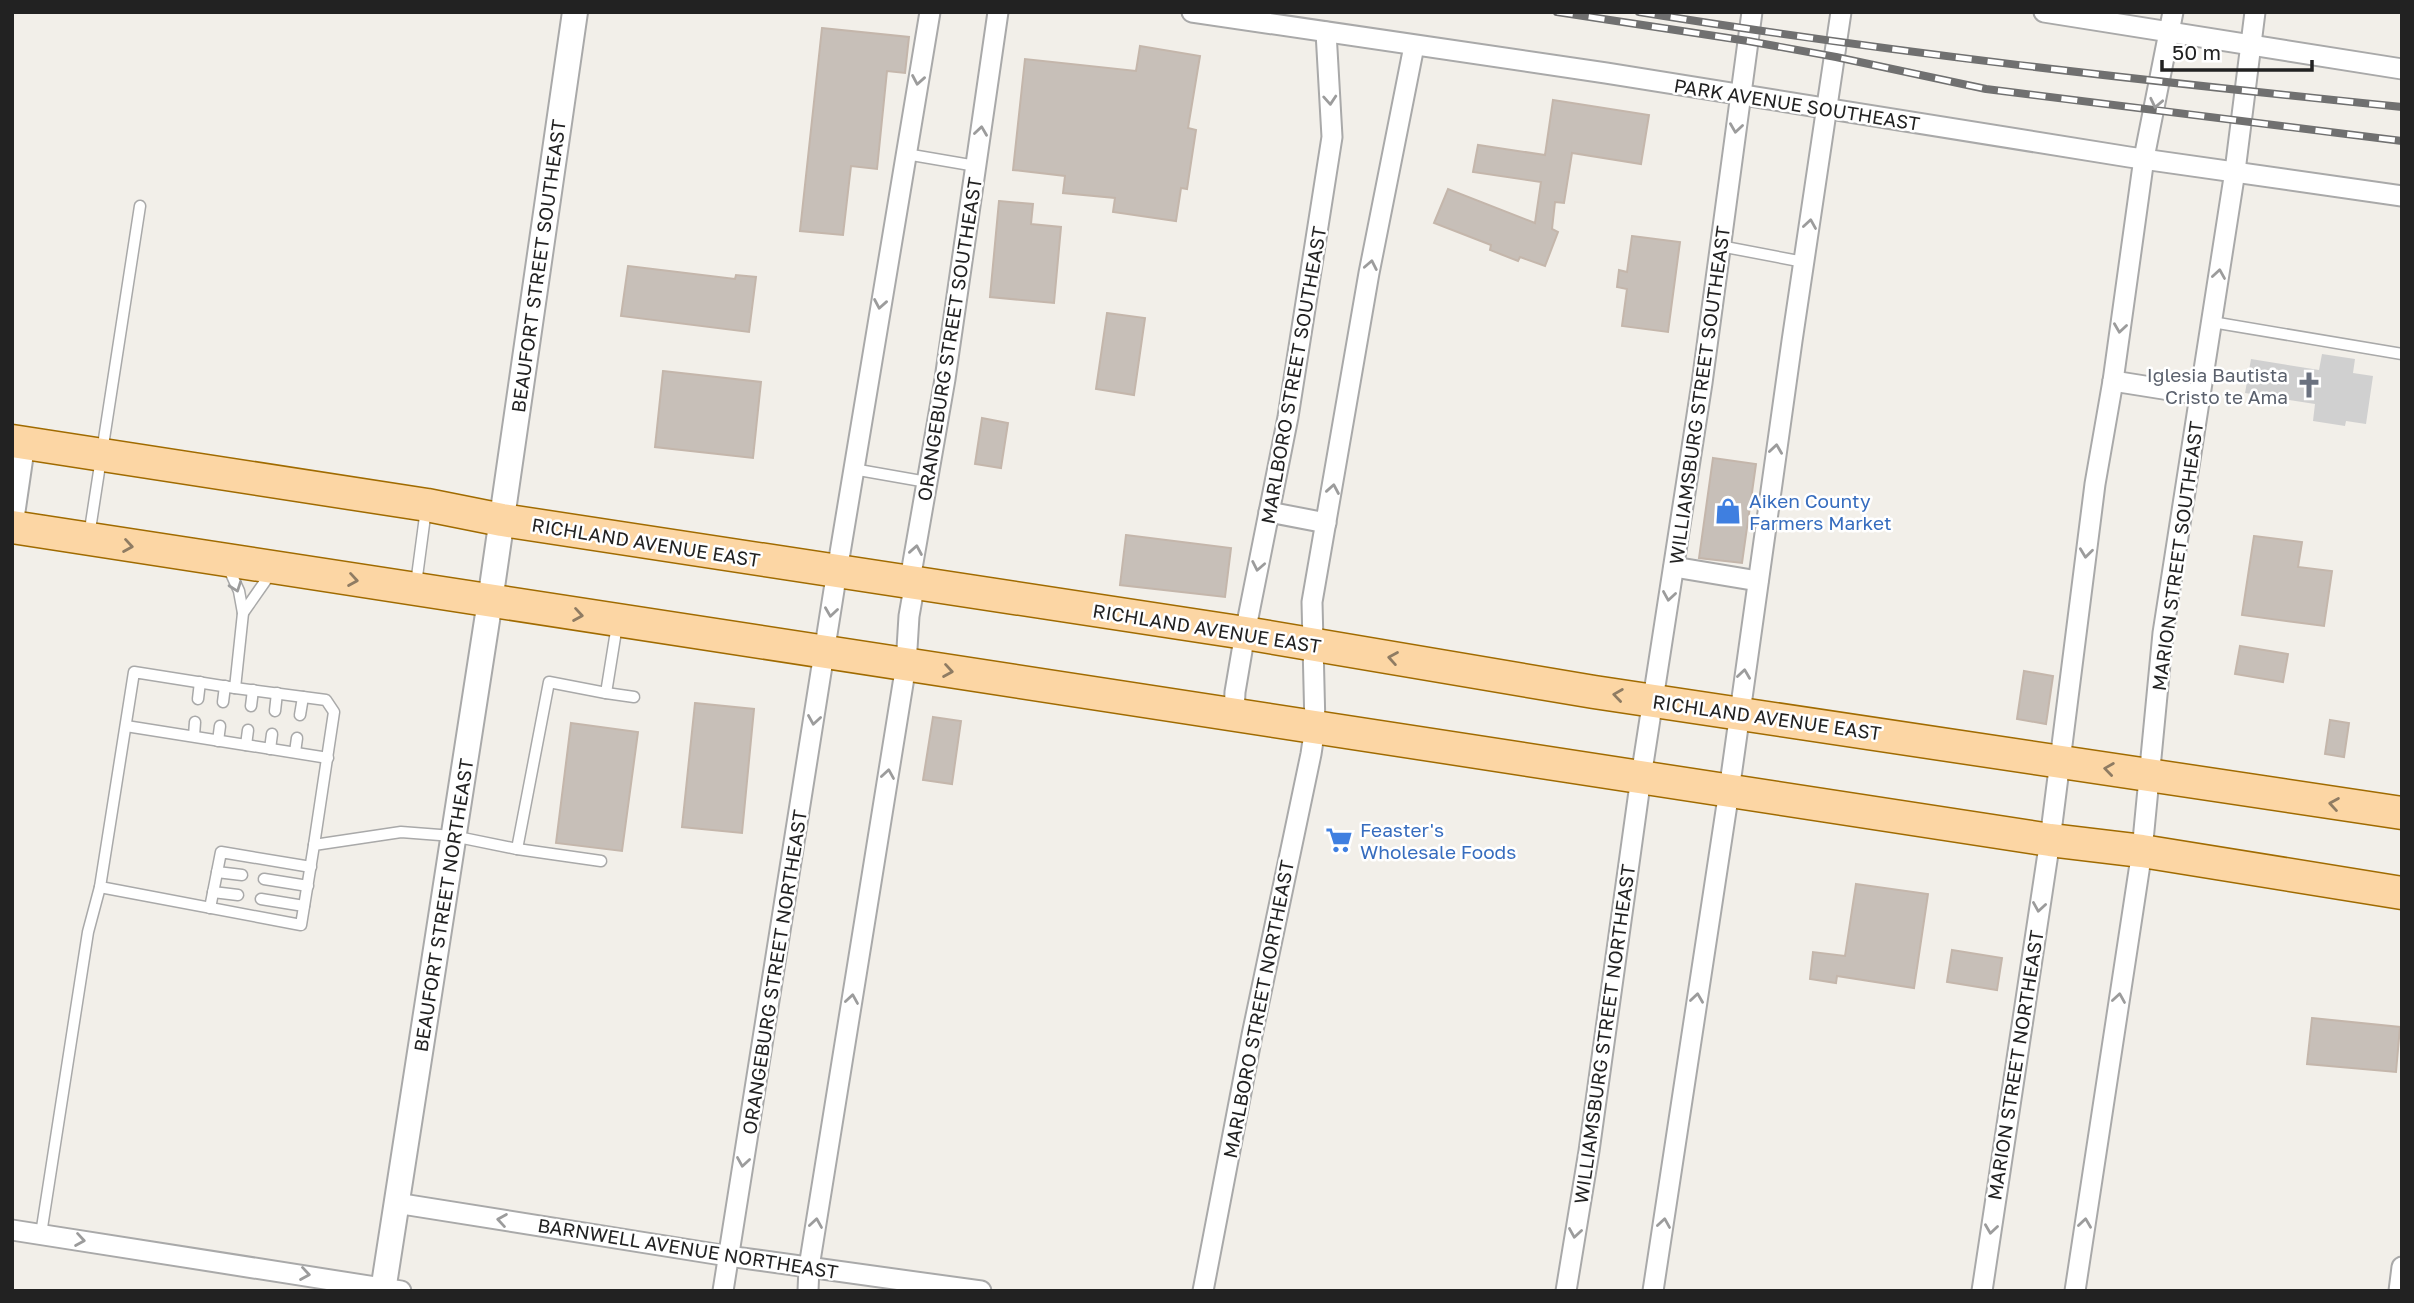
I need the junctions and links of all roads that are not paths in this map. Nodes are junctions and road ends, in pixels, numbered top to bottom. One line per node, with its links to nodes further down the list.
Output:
1 (575, 12): 34 (street, BEAUFORT STREET SOUTHEAST)
2 (930, 12): 16 (street, one-way to 16)
3 (998, 12): 18 (street, ORANGEBURG STREET SOUTHEAST, one-way to 3)
4 (1192, 12): 10 (street, PARK AVENUE SOUTHEAST)
5 (1752, 12): 14 (street, WILLIAMSBURG STREET SOUTHEAST)
6 (1841, 12): 15 (street)
7 (2044, 12): 9 (street)
8 (2255, 12): 12 (street, MARION STREET SOUTHEAST)
9 (2172, 21): 12 (street); 17 (street, one-way to 17)
10 (1326, 32): 11 (street, PARK AVENUE SOUTHEAST); 33 (street, MARLBORO STREET SOUTHEAST, one-way to 33)
11 (1414, 46): 14 (street, PARK AVENUE SOUTHEAST); 35 (street, one-way to 11)
12 (2251, 46): 13 (street); 19 (street, MARION STREET SOUTHEAST)
13 (2402, 69)
14 (1740, 96): 15 (street, PARK AVENUE SOUTHEAST); 22 (street, WILLIAMSBURG STREET SOUTHEAST, one-way to 22)
15 (1828, 110): 17 (street, PARK AVENUE SOUTHEAST); 23 (street, one-way to 15)
16 (905, 154): 18 (lane); 30 (street, one-way to 30)
17 (2144, 158): 19 (street, PARK AVENUE SOUTHEAST); 26 (street, one-way to 26)
18 (976, 166): 31 (street, ORANGEBURG STREET SOUTHEAST)
19 (2235, 171): 20 (street, PARK AVENUE SOUTHEAST); 24 (street, MARION STREET SOUTHEAST, one-way to 19)
20 (2402, 196)
21 (140, 206): 29 (lane)
22 (1720, 246): 23 (lane); 39 (street, WILLIAMSBURG STREET SOUTHEAST)
23 (1804, 262): 42 (street, one-way to 23)
24 (2212, 322): 25 (lane); 27 (street, MARION STREET SOUTHEAST)
25 (2402, 354)
26 (2113, 381): 27 (street); 80 (street, one-way to 80)
27 (2201, 395): 81 (street, MARION STREET SOUTHEAST)
28 (19, 442): 29 (main road, RICHLAND AVENUE EAST); 36 (street)
29 (102, 455): 32 (main road, RICHLAND AVENUE EAST); 37 (lane)
30 (853, 468): 31 (lane); 41 (street)
31 (927, 482): 43 (street, ORANGEBURG STREET SOUTHEAST, one-way to 31)
32 (427, 505): 34 (main road, RICHLAND AVENUE EAST); 44 (lane)
33 (1269, 512): 35 (street); 48 (street, MARLBORO STREET SOUTHEAST, one-way to 48)
34 (502, 520): 41 (main road, RICHLAND AVENUE EAST); 45 (street, BEAUFORT STREET NORTHEAST)
35 (1326, 523): 49 (street)
36 (13, 529): 37 (main road)
37 (88, 540): 38 (main road, one-way to 38)
38 (226, 561): 40 (main road); 46 (lane, one-way to 46)
39 (1674, 567): 42 (street); 60 (street, WILLIAMSBURG STREET SOUTHEAST, one-way to 60)
40 (275, 568): 44 (main road, one-way to 44); 46 (lane)
41 (836, 571): 43 (main road, RICHLAND AVENUE EAST); 50 (street, ORANGEBURG STREET NORTHEAST, one-way to 50)
42 (1758, 581): 64 (street, one-way to 42)
43 (915, 582): 48 (main road, RICHLAND AVENUE EAST); 51 (street, ORANGEBURG STREET SOUTHEAST)
44 (415, 590): 45 (main road)
45 (490, 601): 47 (main road, one-way to 47); 85 (street, BEAUFORT STREET NORTHEAST)
46 (243, 613): 53 (lane)
47 (618, 621): 50 (main road); 56 (lane)
48 (1245, 633): 49 (main road, RICHLAND AVENUE EAST); 66 (street, MARLBORO STREET SOUTHEAST)
49 (1313, 644): 60 (main road, RICHLAND AVENUE EAST, one-way to 49); 70 (street)
50 (825, 653): 51 (main road); 106 (street, ORANGEBURG STREET NORTHEAST, one-way to 106)
51 (906, 665): 66 (main road, one-way to 66); 107 (street, one-way to 51)
52 (200, 682): 53 (lane); 59 (lane); 68 (lane)
53 (230, 687): 54 (lane); 61 (lane)
54 (253, 690): 55 (lane); 62 (lane)
55 (278, 693): 57 (lane); 63 (lane)
56 (606, 693): 58 (lane); 88 (lane)
57 (303, 696): 65 (lane); 79 (lane)
58 (634, 697)
59 (198, 699)
60 (1653, 700): 64 (main road, RICHLAND AVENUE EAST); 82 (street, WILLIAMSBURG STREET SOUTHEAST)
61 (223, 702)
62 (251, 706)
63 (275, 711)
64 (1739, 713): 80 (main road, RICHLAND AVENUE EAST); 83 (street)
65 (300, 715)
66 (1234, 715): 70 (main road)
67 (195, 722): 73 (lane)
68 (126, 726): 73 (lane); 96 (lane)
69 (220, 726): 75 (lane)
70 (1315, 727): 82 (main road); 113 (street, MARLBORO STREET NORTHEAST)
71 (248, 730): 76 (lane)
72 (272, 734): 77 (lane)
73 (194, 736): 75 (lane)
74 (297, 738): 78 (lane)
75 (218, 741): 76 (lane)
76 (246, 745): 77 (lane)
77 (270, 749): 78 (lane)
78 (295, 752): 79 (lane)
79 (328, 758): 87 (lane)
80 (2059, 761): 81 (main road, RICHLAND AVENUE EAST, one-way to 80); 86 (street)
81 (2149, 775): 84 (main road, RICHLAND AVENUE EAST, one-way to 81); 89 (street, MARION STREET SOUTHEAST)
82 (1641, 777): 83 (main road); 114 (street, WILLIAMSBURG STREET NORTHEAST, one-way to 114)
83 (1729, 790): 86 (main road); 115 (street, one-way to 83)
84 (2402, 813)
85 (453, 836): 87 (lane); 88 (lane); 103 (street, BEAUFORT STREET NORTHEAST)
86 (2050, 840): 89 (main road); 116 (street, MARION STREET NORTHEAST, one-way to 116)
87 (314, 845): 91 (lane)
88 (517, 849): 90 (lane)
89 (2142, 851): 98 (main road); 117 (street, one-way to 89)
90 (601, 861)
91 (312, 866): 92 (lane); 95 (lane)
92 (217, 872): 93 (lane); 97 (lane)
93 (242, 875)
94 (264, 879): 95 (lane)
95 (308, 886): 101 (lane)
96 (100, 887): 102 (lane); 105 (lane)
97 (213, 892): 99 (lane); 102 (lane)
98 (2402, 894)
99 (238, 895)
100 (261, 899): 101 (lane)
101 (304, 906): 102 (lane)
102 (210, 908)
103 (396, 1203): 106 (street, BARNWELL AVENUE NORTHEAST, one-way to 103); 109 (street, BEAUFORT STREET NORTHEAST)
104 (12, 1230): 105 (street)
105 (41, 1234): 109 (street, one-way to 109)
106 (728, 1256): 107 (street, BARNWELL AVENUE NORTHEAST); 110 (street, ORANGEBURG STREET NORTHEAST)
107 (809, 1267): 111 (street); 112 (street, BARNWELL AVENUE NORTHEAST)
108 (2402, 1267): 118 (street)
109 (389, 1290)
110 (723, 1291)
111 (808, 1291)
112 (981, 1291)
113 (1203, 1291)
114 (1566, 1291)
115 (1653, 1291)
116 (1982, 1291)
117 (2075, 1291)
118 (2399, 1291)

